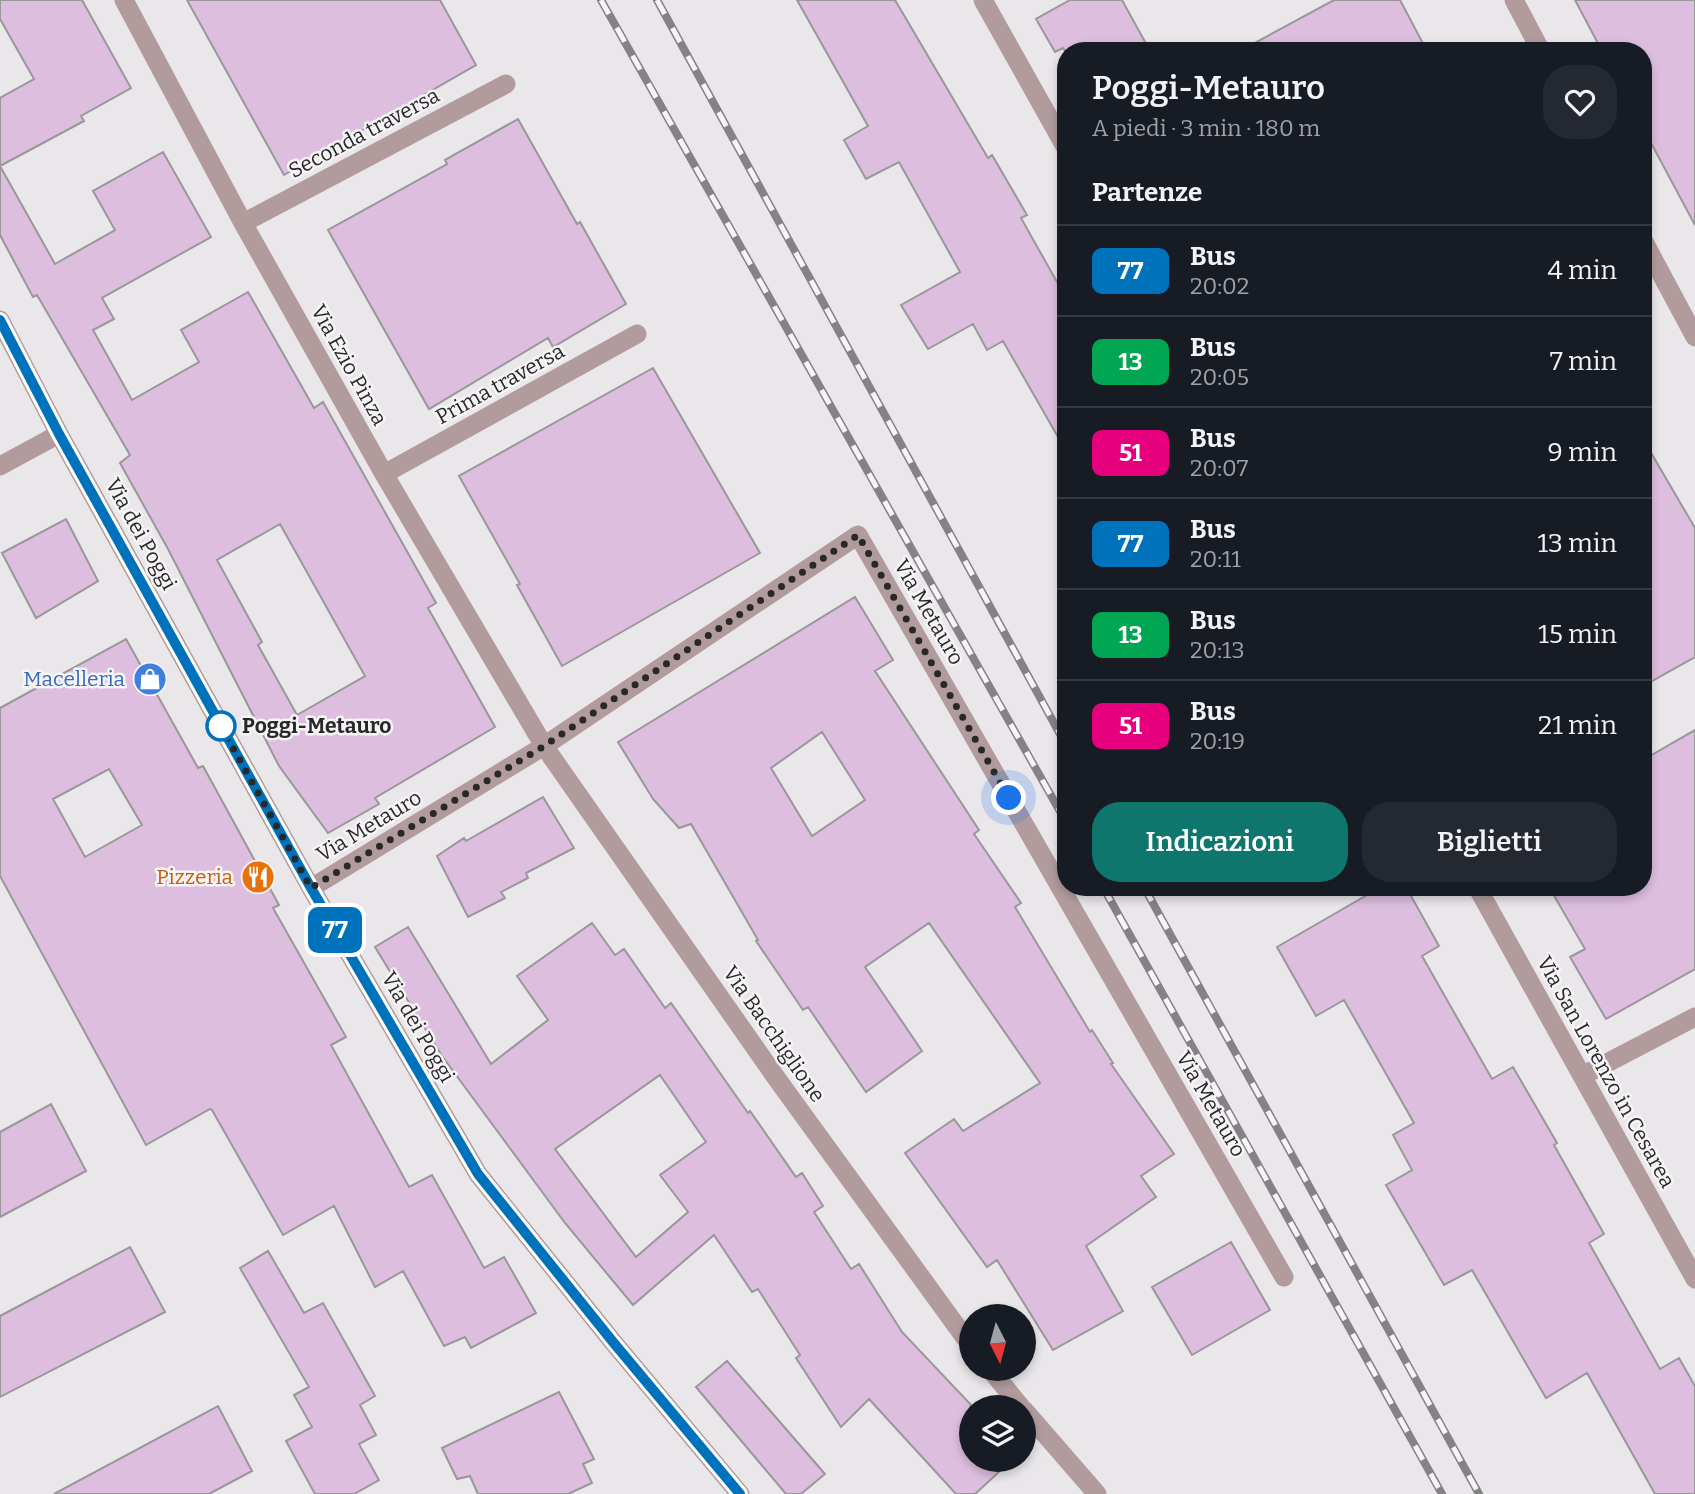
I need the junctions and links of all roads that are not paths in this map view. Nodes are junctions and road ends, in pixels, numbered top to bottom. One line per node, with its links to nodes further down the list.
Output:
1 (124, 0): 7 (street, Via Ezio Pinza)
2 (983, 0): 6 (street)
3 (1514, 0): 4 (street)
4 (1536, 42)
5 (506, 84): 7 (street, Seconda traversa)
6 (1057, 132)
7 (243, 223): 14 (street, Via Ezio Pinza)
8 (1652, 257): 11 (street)
9 (0, 320): 12 (street, Via dei Poggi)
10 (637, 334): 14 (street, Prima traversa)
11 (1695, 337)
12 (59, 434): 13 (street); 17 (street, Via dei Poggi)
13 (0, 466)
14 (384, 474): 15 (street, Via Ezio Pinza)
15 (544, 746): 16 (street, Via Metauro); 17 (street, Via Metauro); 24 (street, Via Bacchiglione)
16 (1057, 882)
17 (311, 888): 28 (street, Via dei Poggi)
18 (1065, 896): 22 (street, Via Metauro)
19 (1482, 896): 21 (street, Via San Lorenzo in Cesarea)
20 (1695, 1017): 21 (street)
21 (1582, 1076): 23 (street, Via San Lorenzo in Cesarea)
22 (1284, 1277)
23 (1695, 1279)
24 (959, 1329)
25 (999, 1381): 26 (street)
26 (1011, 1395)
27 (1036, 1425): 29 (street)
28 (740, 1494)
29 (1097, 1494)

